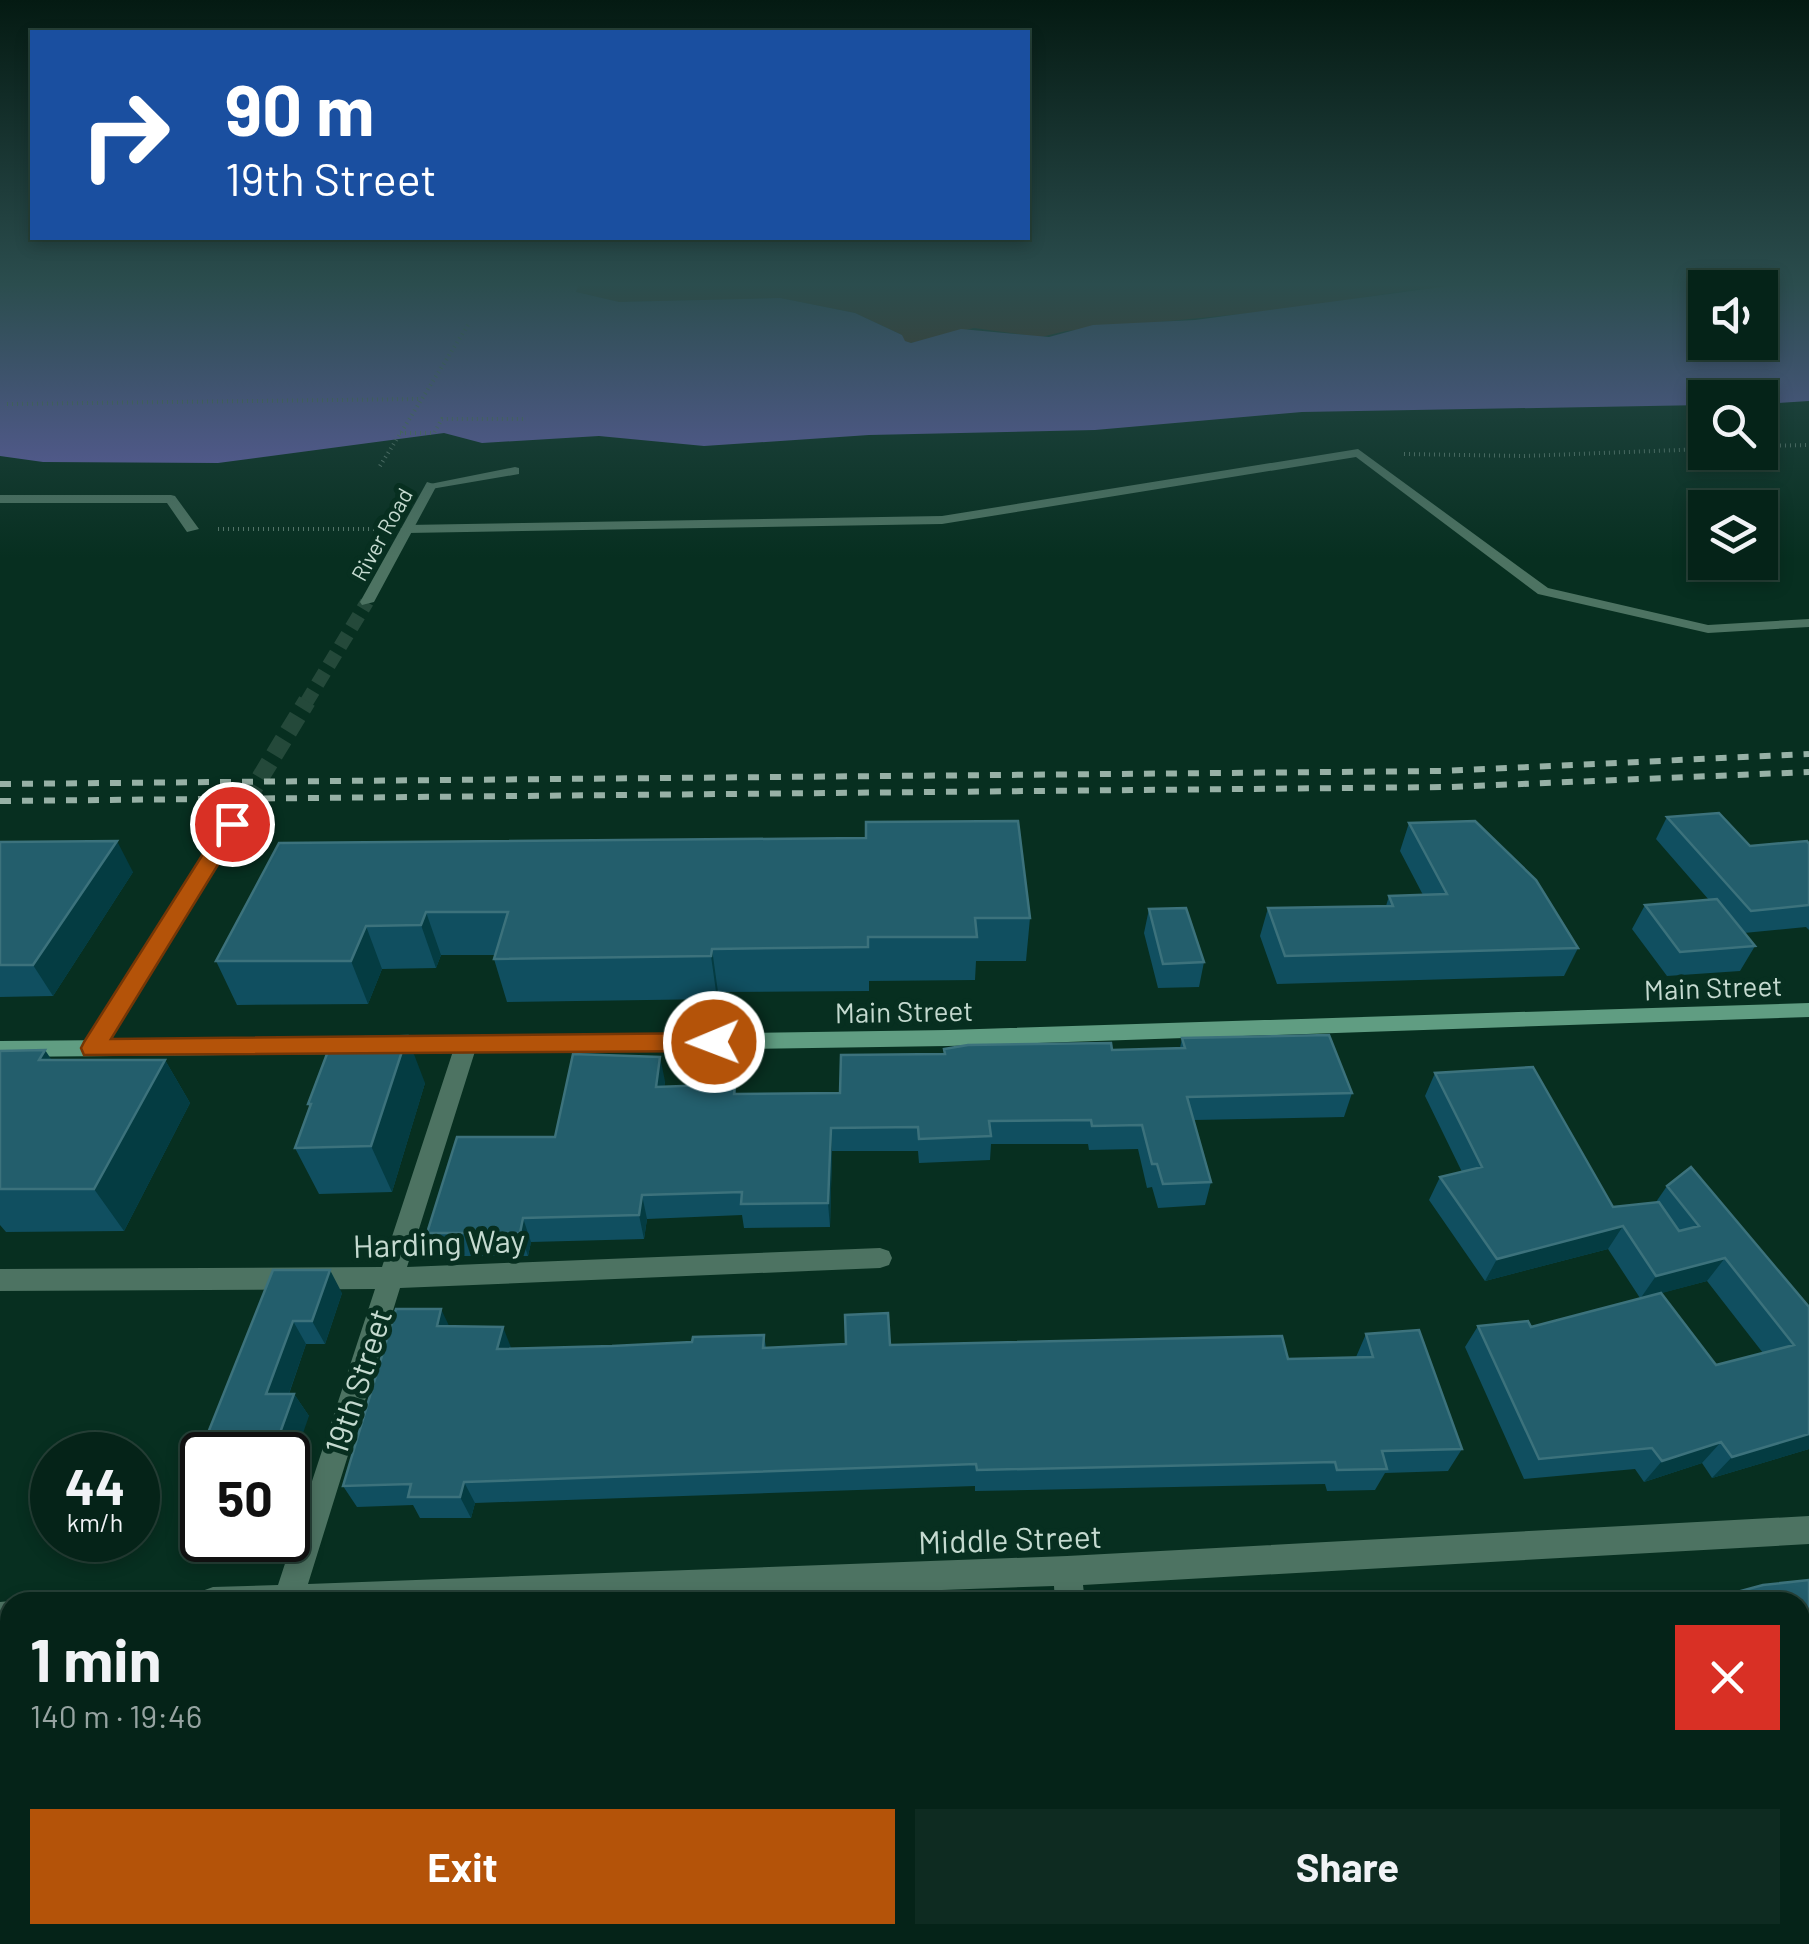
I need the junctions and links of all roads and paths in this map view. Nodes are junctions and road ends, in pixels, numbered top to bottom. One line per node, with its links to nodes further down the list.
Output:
1 (435, 377): 2 (path)
2 (420, 400): 3 (path); 5 (path)
3 (7, 404)
4 (526, 418): 5 (path)
5 (399, 433): 10 (path)
6 (1809, 445): 7 (path)
7 (1778, 446)
8 (1688, 450): 9 (path)
9 (1358, 453): 14 (street); 16 (street)
10 (380, 466)
11 (515, 471): 14 (street, River Road)
12 (0, 499): 13 (street)
13 (192, 528)
14 (407, 528): 15 (street, River Road)
15 (366, 602)
16 (1809, 623)
17 (232, 824): 20 (street)
18 (1809, 1010): 19 (main road, Main Street)
19 (466, 1045): 20 (main road, Main Street); 23 (street, 19th Street)
20 (93, 1048): 21 (main road, Main Street)
21 (0, 1050)
22 (880, 1258): 23 (street, Harding Way)
23 (390, 1278): 24 (street, Harding Way); 27 (street, 19th Street)
24 (0, 1280)
25 (1809, 1530): 26 (street, Middle Street)
26 (1067, 1571): 28 (street, Middle Street); 29 (street)
27 (291, 1592)
28 (503, 1592)
29 (1069, 1592)

